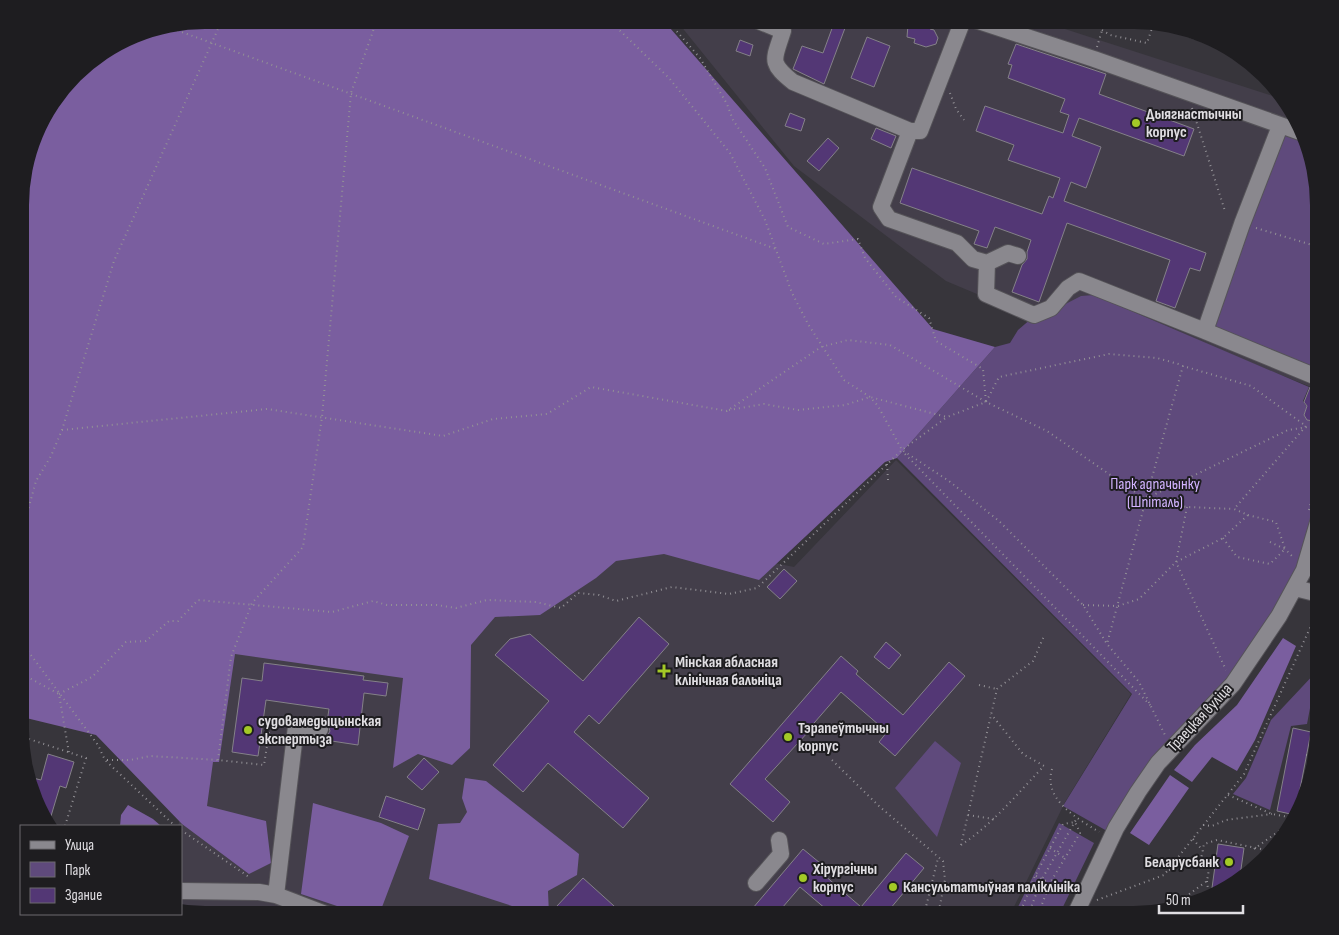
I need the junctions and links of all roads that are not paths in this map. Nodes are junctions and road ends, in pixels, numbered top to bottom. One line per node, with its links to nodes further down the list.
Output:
1 (778, 29): 6 (street)
2 (960, 29): 6 (street)
3 (1002, 29): 4 (street)
4 (1280, 126): 5 (street); 9 (street)
5 (1294, 130)
6 (910, 131): 8 (street)
7 (1018, 256): 8 (street)
8 (987, 263): 9 (street)
9 (1205, 331): 10 (street)
10 (1310, 374)
11 (1310, 535): 12 (street, Траецкая вуліца)
12 (1294, 588): 13 (street); 20 (street, Траецкая вуліца)
13 (1310, 592)
14 (320, 729): 18 (street)
15 (779, 840): 16 (street)
16 (756, 884)
17 (182, 891): 18 (street)
18 (276, 895): 19 (street)
19 (305, 906)
20 (1079, 906)

